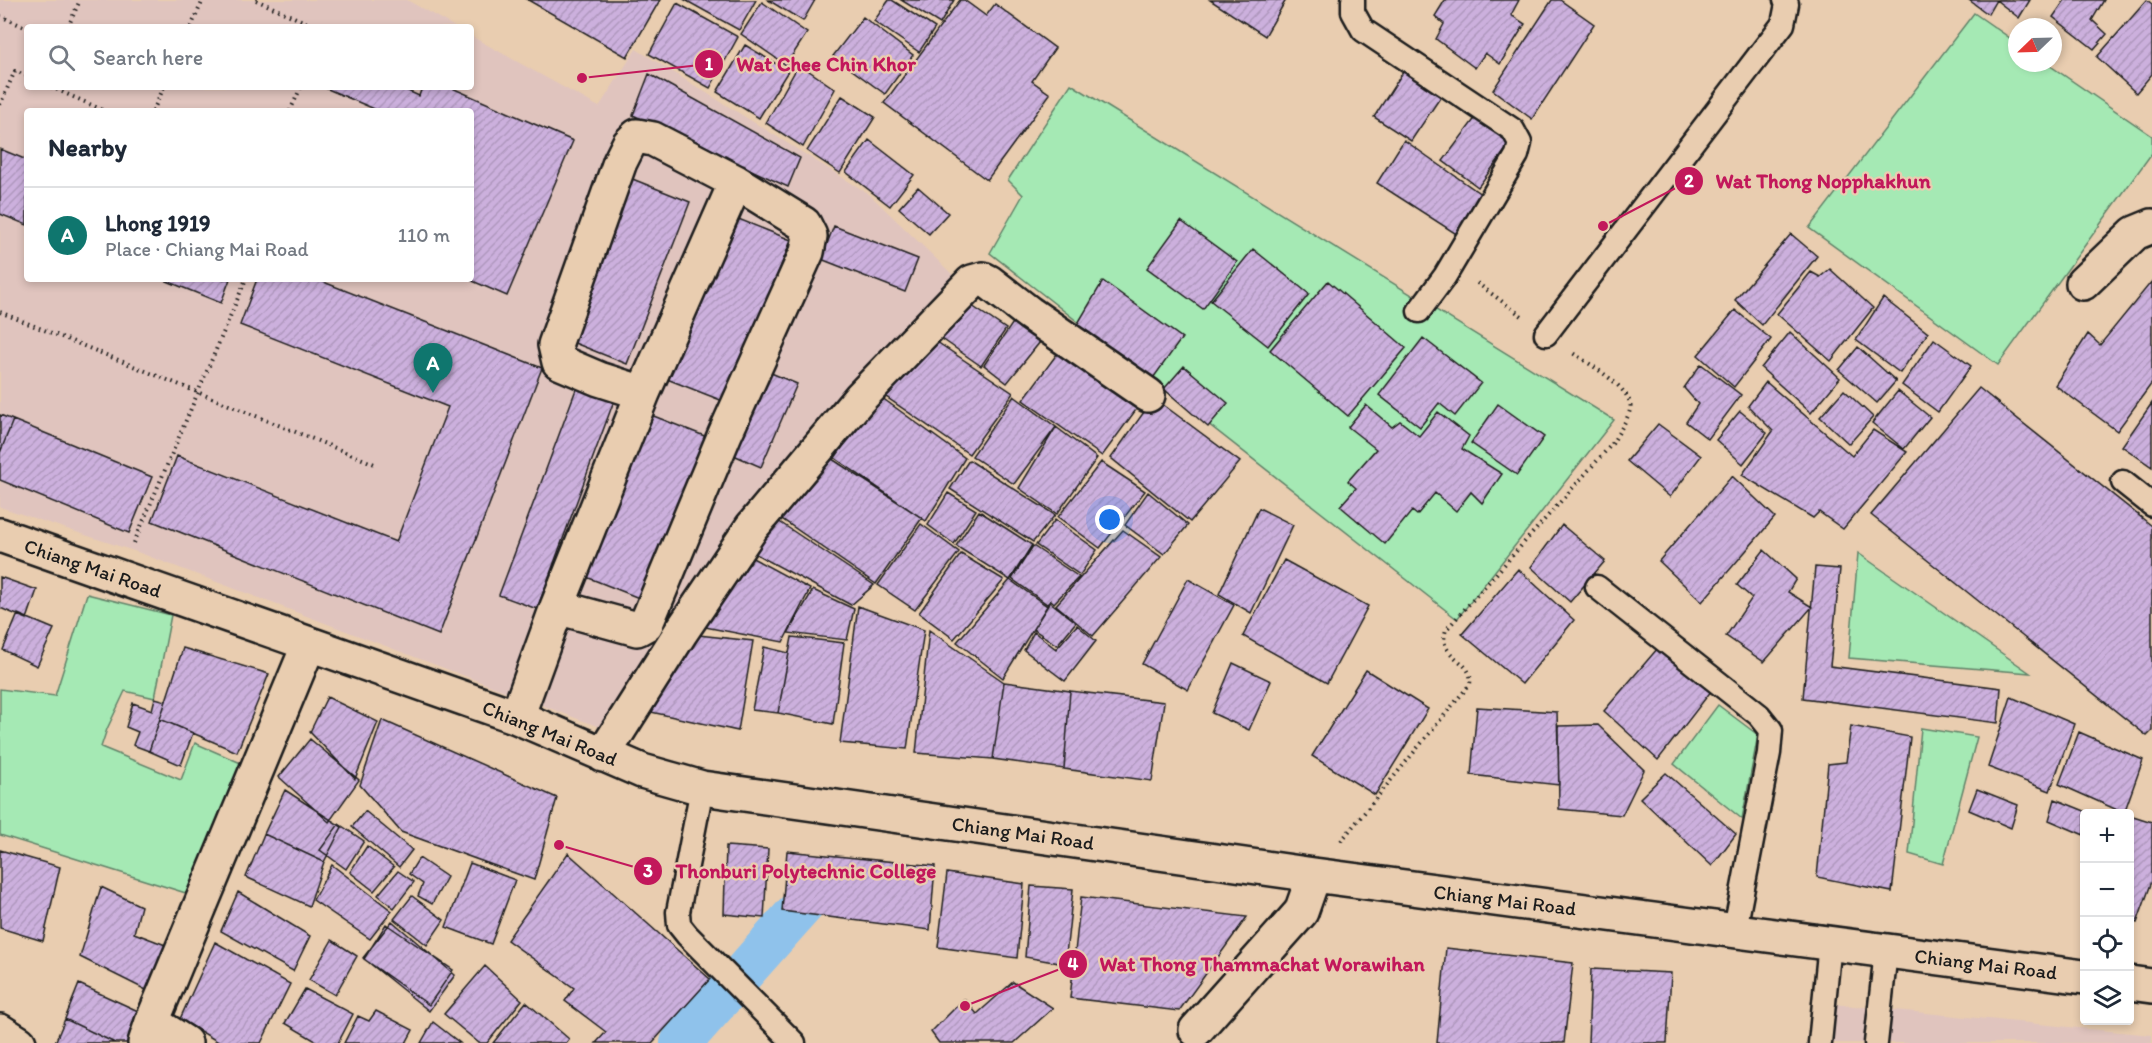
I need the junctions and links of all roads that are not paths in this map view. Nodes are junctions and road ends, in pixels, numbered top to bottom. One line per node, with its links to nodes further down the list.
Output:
1 (1353, 0): 6 (lane)
2 (1785, 0): 7 (lane)
3 (736, 182): 8 (street); 8 (street); 14 (street)
4 (2152, 226): 5 (street)
5 (2083, 284)
6 (1421, 308)
7 (1546, 334)
8 (643, 393): 14 (street)
9 (1148, 395): 17 (street)
10 (2123, 482): 11 (lane)
11 (2152, 505)
12 (0, 536): 15 (street, Chiang Mai Road)
13 (1597, 587): 20 (lane)
14 (558, 607): 16 (street)
15 (309, 644): 16 (street, Chiang Mai Road); 28 (street)
16 (518, 717): 17 (street, Chiang Mai Road)
17 (603, 755): 18 (street, Chiang Mai Road)
18 (702, 788): 19 (street, Chiang Mai Road); 31 (lane)
19 (1314, 875): 20 (street, Chiang Mai Road); 26 (street)
20 (1740, 930): 21 (street, Chiang Mai Road)
21 (1830, 943): 22 (street, Chiang Mai Road); 32 (lane)
22 (1886, 951): 23 (street, Chiang Mai Road); 33 (lane)
23 (2080, 976)
24 (2134, 984): 25 (street)
25 (2152, 986)
26 (1196, 1030)
27 (0, 1031): 29 (street)
28 (149, 1032): 30 (street)
29 (19, 1043)
30 (184, 1043)
31 (794, 1043)
32 (1820, 1043)
33 (1876, 1043)

